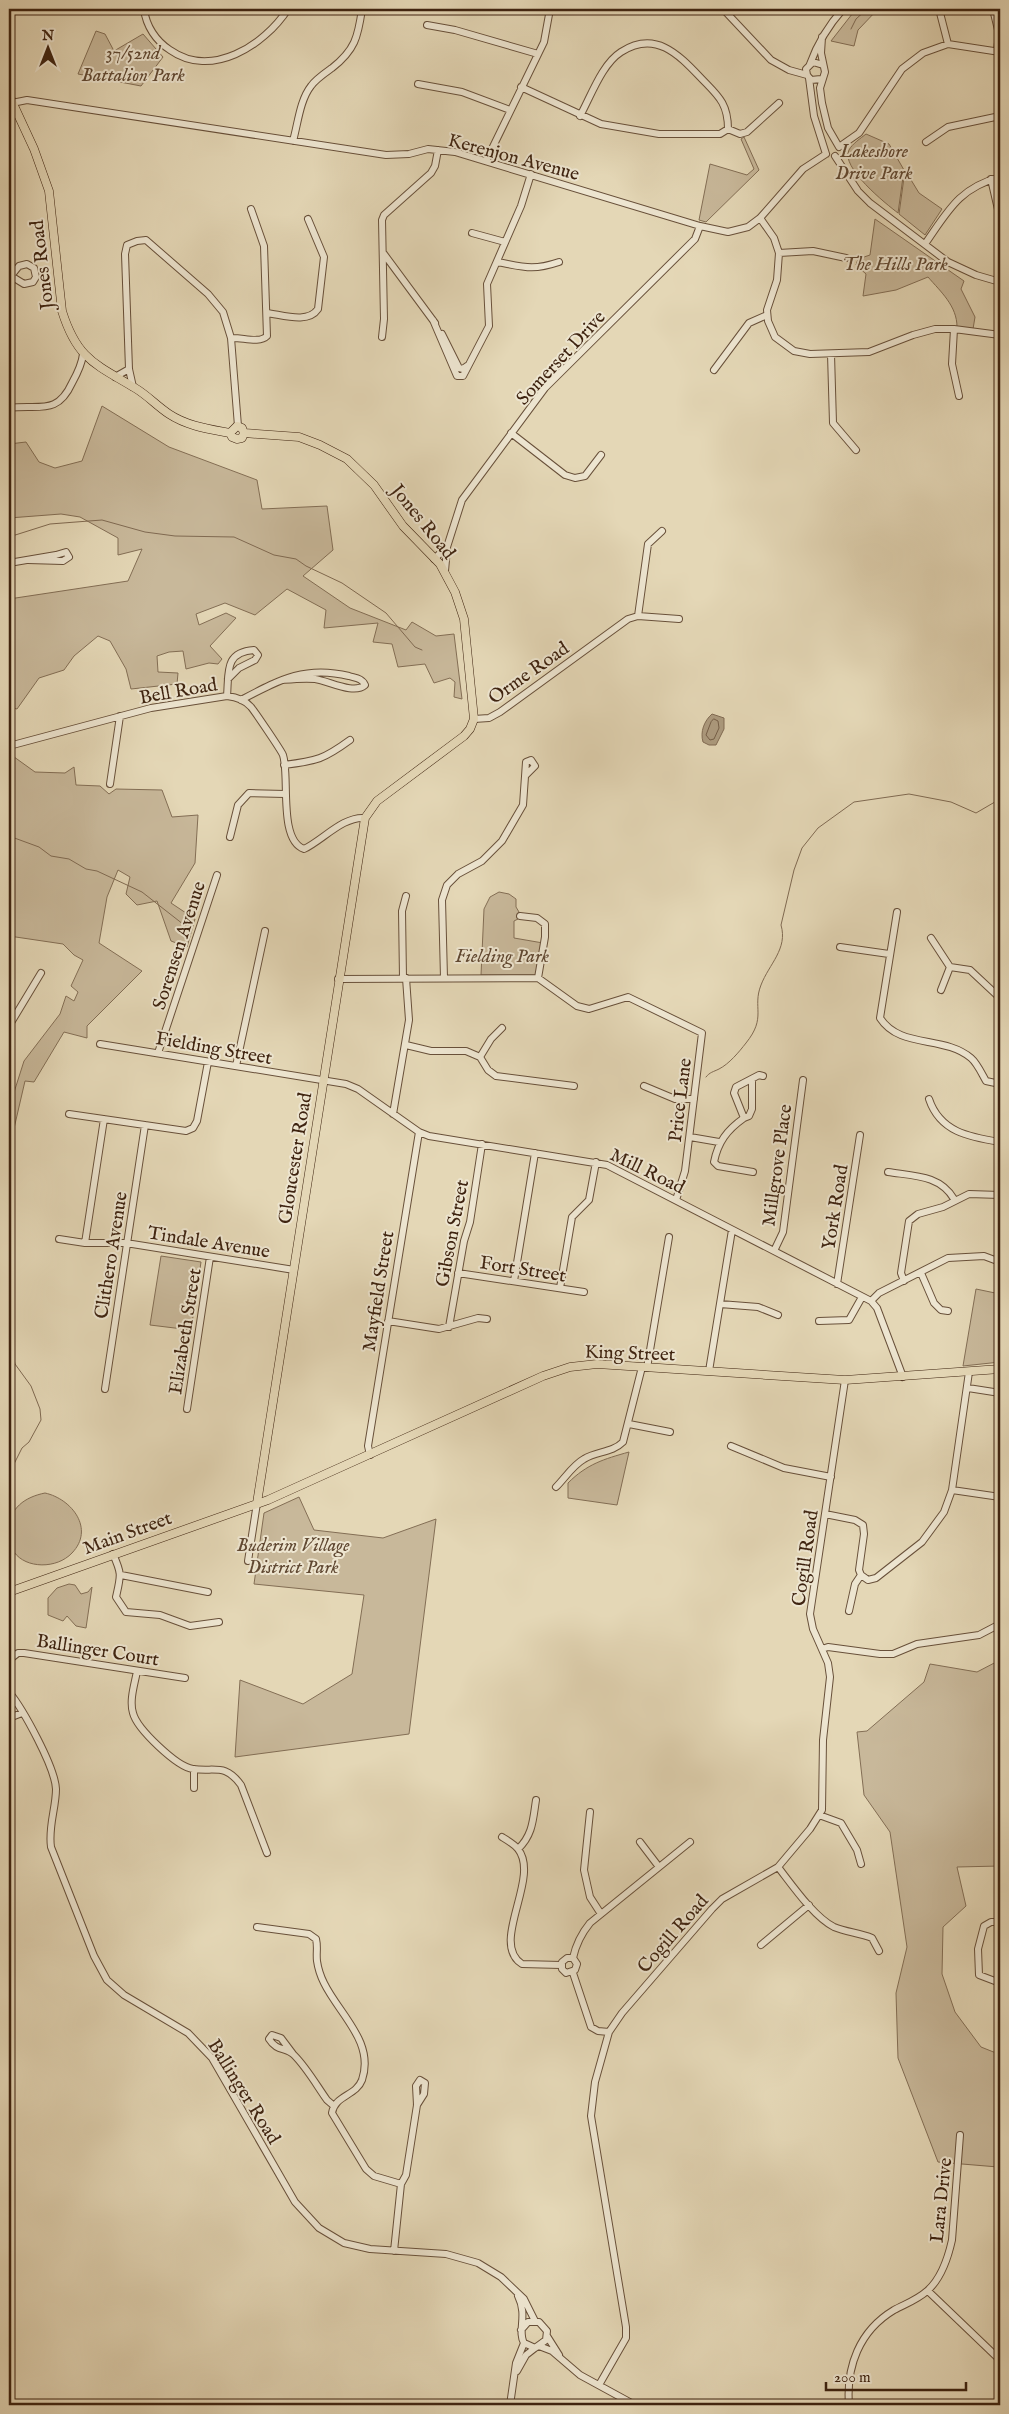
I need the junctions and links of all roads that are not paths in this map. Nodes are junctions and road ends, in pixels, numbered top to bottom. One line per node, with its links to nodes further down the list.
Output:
1 (144, 9): 2 (street)
2 (288, 9)
3 (362, 9): 27 (street)
4 (550, 9): 13 (street)
5 (723, 9): 14 (street)
6 (843, 9): 10 (street)
7 (939, 9): 11 (street)
8 (993, 9): 12 (street)
9 (427, 25): 13 (street)
10 (822, 37): 15 (street); 16 (street)
11 (948, 44): 12 (street); 29 (street)
12 (998, 51)
13 (538, 54): 20 (street)
14 (779, 65): 15 (street); 17 (street)
15 (809, 65): 16 (street); 17 (street)
16 (823, 65): 18 (street)
17 (808, 76): 18 (street); 31 (street)
18 (822, 79): 29 (street)
19 (418, 84): 23 (street)
20 (521, 87): 23 (street); 24 (street)
21 (11, 99): 27 (street, Kerenjon Avenue); 57 (main road, Jones Road)
22 (779, 103): 26 (street)
23 (510, 110): 33 (street)
24 (580, 116): 26 (street); 26 (street)
25 (1000, 116): 28 (street)
26 (728, 129)
27 (294, 140): 30 (street, Kerenjon Avenue)
28 (926, 142)
29 (837, 144): 31 (street); 32 (street)
30 (438, 150): 33 (street, Kerenjon Avenue); 46 (street)
31 (825, 150): 32 (street); 38 (street, Kerenjon Avenue)
32 (836, 156): 44 (street)
33 (486, 161): 34 (street, Kerenjon Avenue)
34 (531, 174): 41 (street, Kerenjon Avenue); 43 (street)
35 (1000, 177): 36 (street)
36 (991, 179): 39 (street); 44 (street)
37 (252, 209): 51 (street)
38 (760, 218): 41 (street, Kerenjon Avenue); 45 (street)
39 (1000, 218)
40 (308, 219): 51 (street)
41 (700, 226): 70 (street, Somerset Drive)
42 (472, 233): 43 (street)
43 (505, 242): 48 (street)
44 (925, 244): 50 (street)
45 (779, 253): 47 (street); 52 (street)
46 (384, 254): 48 (street); 55 (street)
47 (846, 258)
48 (497, 262): 49 (street)
49 (559, 262)
50 (1000, 282)
51 (267, 313): 56 (street)
52 (767, 315): 58 (street); 62 (street)
53 (954, 329): 54 (street); 58 (street); 65 (street)
54 (1000, 335)
55 (382, 337)
56 (231, 338): 61 (street); 67 (street)
57 (83, 354): 59 (main road, Jones Road); 60 (street)
58 (831, 354): 71 (street)
59 (91, 362): 60 (street); 63 (main road, Jones Road)
60 (80, 368): 66 (street)
61 (129, 369): 63 (street); 64 (street)
62 (714, 370)
63 (115, 377): 64 (main road, Jones Road)
64 (133, 387): 68 (main road, Jones Road)
65 (959, 396)
66 (9, 408)
67 (238, 426): 68 (main road); 69 (main road)
68 (230, 432): 69 (main road)
69 (244, 433): 75 (main road, Jones Road)
70 (511, 433): 72 (street); 74 (street, Somerset Drive)
71 (856, 450)
72 (600, 456)
73 (662, 531): 79 (street)
74 (447, 547): 75 (street, Somerset Drive); 78 (street, Somerset Drive)
75 (434, 559): 78 (main road, Jones Road)
76 (28, 560): 76 (street); 77 (street)
77 (9, 563)
78 (445, 572): 86 (main road, Jones Road)
79 (638, 616): 80 (street); 86 (street, Orme Road)
80 (679, 619)
81 (228, 680): 81 (street); 83 (street)
82 (283, 680): 82 (street); 84 (street)
83 (227, 696): 84 (street, Bell Road); 85 (street, Bell Road)
84 (242, 700): 89 (street, Bell Road)
85 (120, 716): 88 (street, Bell Road); 91 (street)
86 (474, 719): 93 (main road, Orme Road)
87 (350, 740): 89 (street)
88 (9, 746)
89 (284, 765): 92 (street, Bell Road)
90 (526, 775): 106 (street)
91 (110, 784)
92 (285, 794): 93 (street, Bell Road); 94 (street)
93 (364, 818): 108 (main road, Gloucester Road)
94 (230, 836)
95 (217, 875): 115 (street, Sorensen Avenue)
96 (406, 896): 105 (street)
97 (897, 912): 102 (street)
98 (520, 916): 107 (street)
99 (265, 931): 118 (street)
100 (931, 938): 103 (street)
101 (840, 947): 102 (street)
102 (889, 954): 123 (street)
103 (950, 967): 109 (street); 110 (street)
104 (41, 973): 111 (street)
105 (404, 978): 106 (street); 108 (street); 114 (street)
106 (444, 978): 107 (street)
107 (538, 978): 126 (street, Price Lane)
108 (338, 979): 122 (main road, Gloucester Road)
109 (941, 990)
110 (1000, 998)
111 (9, 1026)
112 (502, 1028): 116 (street)
113 (100, 1044): 115 (street, Fielding Street)
114 (406, 1045): 116 (street); 129 (street)
115 (158, 1053): 117 (street, Fielding Street)
116 (480, 1057): 124 (street)
117 (208, 1062): 118 (street, Fielding Street); 132 (street)
118 (236, 1066): 122 (street, Fielding Street)
119 (763, 1076): 120 (street)
120 (752, 1079): 130 (street); 130 (street)
121 (803, 1080): 151 (street, Millgrove Place)
122 (323, 1081): 129 (street, Mill Road); 154 (main road, Gloucester Road)
123 (1000, 1084)
124 (574, 1086)
125 (644, 1086): 126 (street)
126 (694, 1099): 135 (street, Price Lane)
127 (929, 1099): 137 (street)
128 (69, 1114): 131 (street)
129 (393, 1114): 133 (street, Mill Road)
130 (744, 1118): 136 (street)
131 (104, 1119): 132 (street); 150 (street)
132 (145, 1125): 149 (street, Clithero Avenue)
133 (418, 1132): 138 (street, Mill Road); 168 (street, Mayfield Street)
134 (860, 1135): 159 (street, York Road)
135 (690, 1137): 136 (street); 145 (street, Price Lane)
136 (719, 1142): 141 (street)
137 (1000, 1142)
138 (482, 1144): 139 (street, Mill Road); 155 (street, Gibson Street)
139 (535, 1153): 140 (street, Mill Road); 157 (street)
140 (596, 1162): 145 (street, Mill Road); 160 (street)
141 (753, 1172)
142 (888, 1172): 144 (street)
143 (1000, 1195): 144 (street)
144 (954, 1199): 158 (street)
145 (676, 1200): 146 (street, Mill Road)
146 (732, 1230): 151 (street, Mill Road); 164 (street)
147 (669, 1237): 171 (street)
148 (59, 1239): 150 (street, Tindale Avenue)
149 (126, 1242): 150 (street, Tindale Avenue); 152 (street, Tindale Avenue); 178 (street, Clithero Avenue)
150 (85, 1243)
151 (774, 1252): 159 (street, Mill Road)
152 (210, 1257): 154 (street, Tindale Avenue); 180 (street, Elizabeth Street)
153 (1000, 1262): 156 (street)
154 (294, 1270): 189 (main road, Gloucester Road)
155 (458, 1273): 157 (street, Fort Street); 170 (street, Gibson Street)
156 (921, 1273): 158 (street); 165 (street)
157 (514, 1281): 160 (street, Fort Street)
158 (904, 1281): 163 (street)
159 (837, 1284): 162 (street, Mill Road)
160 (560, 1288): 161 (street, Fort Street)
161 (584, 1292)
162 (862, 1297): 163 (street, Mill Road); 169 (street)
163 (871, 1301): 175 (street)
164 (720, 1304): 166 (street); 173 (street)
165 (948, 1311)
166 (778, 1315)
167 (487, 1319): 170 (street)
168 (388, 1321): 170 (street); 184 (street, Mayfield Street)
169 (819, 1321)
170 (450, 1327)
171 (645, 1367): 173 (main road, King Street); 181 (street); 184 (main road, King Street)
172 (1000, 1369): 174 (main road, King Street)
173 (709, 1372): 176 (main road, King Street)
174 (969, 1372): 175 (main road, King Street); 177 (street)
175 (903, 1377): 176 (main road, King Street)
176 (845, 1380): 185 (street, Cogill Road)
177 (968, 1388): 179 (street); 187 (street)
178 (105, 1389)
179 (1000, 1393)
180 (187, 1409)
181 (629, 1424): 182 (street); 186 (street)
182 (670, 1432)
183 (731, 1446): 185 (street)
184 (370, 1455): 189 (main road, King Street)
185 (831, 1477): 190 (street, Cogill Road)
186 (556, 1487)
187 (952, 1490): 188 (street); 194 (street)
188 (1000, 1498)
189 (257, 1503): 191 (main road, Main Street); 192 (street)
190 (825, 1514): 194 (street); 200 (street, Cogill Road)
191 (113, 1554): 193 (street); 195 (main road, Main Street)
192 (248, 1562)
193 (121, 1575): 196 (street); 198 (street)
194 (861, 1575): 197 (street)
195 (9, 1592)
196 (208, 1592)
197 (849, 1611)
198 (219, 1622)
199 (1000, 1624): 200 (street)
200 (822, 1649): 211 (street, Cogill Road)
201 (9, 1660): 202 (street, Ballinger Court)
202 (137, 1671): 203 (street, Ballinger Court); 207 (street)
203 (185, 1678)
204 (9, 1692): 205 (street, Ballinger Road)
205 (22, 1713): 206 (street); 236 (street, Ballinger Road)
206 (9, 1718)
207 (194, 1769): 208 (street); 216 (street)
208 (194, 1788)
209 (536, 1800): 215 (street)
210 (590, 1812): 221 (street)
211 (819, 1815): 217 (street); 219 (street, Cogill Road)
212 (502, 1837): 215 (street)
213 (640, 1842): 218 (street)
214 (690, 1842): 218 (street)
215 (518, 1849): 227 (street)
216 (267, 1853)
217 (860, 1864)
218 (659, 1867): 221 (street)
219 (778, 1867): 220 (street); 230 (street, Cogill Road)
220 (809, 1905): 224 (street); 225 (street)
221 (601, 1914): 226 (street)
222 (997, 1922): 229 (street)
223 (256, 1927): 233 (street)
224 (762, 1945)
225 (878, 1951)
226 (573, 1958): 227 (street); 228 (street)
227 (561, 1966): 228 (street)
228 (573, 1972): 230 (street)
229 (1000, 1982)
230 (609, 2032): 247 (street, Cogill Road)
231 (293, 2054): 233 (street)
232 (416, 2105): 235 (street)
233 (334, 2106): 235 (street)
234 (960, 2135): 238 (street, Lara Drive)
235 (401, 2184): 236 (street)
236 (394, 2251): 237 (street, Ballinger Road)
237 (515, 2290): 239 (street, Ballinger Road); 240 (street)
238 (928, 2291): 245 (street); 250 (street, Lara Drive)
239 (535, 2321): 240 (street); 241 (street)
240 (521, 2330): 242 (street)
241 (547, 2336): 243 (street); 244 (street)
242 (524, 2343): 243 (street); 246 (street)
243 (537, 2347): 244 (street); 246 (street)
244 (562, 2360): 247 (street)
245 (1000, 2360)
246 (515, 2374): 248 (street)
247 (599, 2385): 249 (street)
248 (510, 2405)
249 (635, 2405)
250 (849, 2405)

